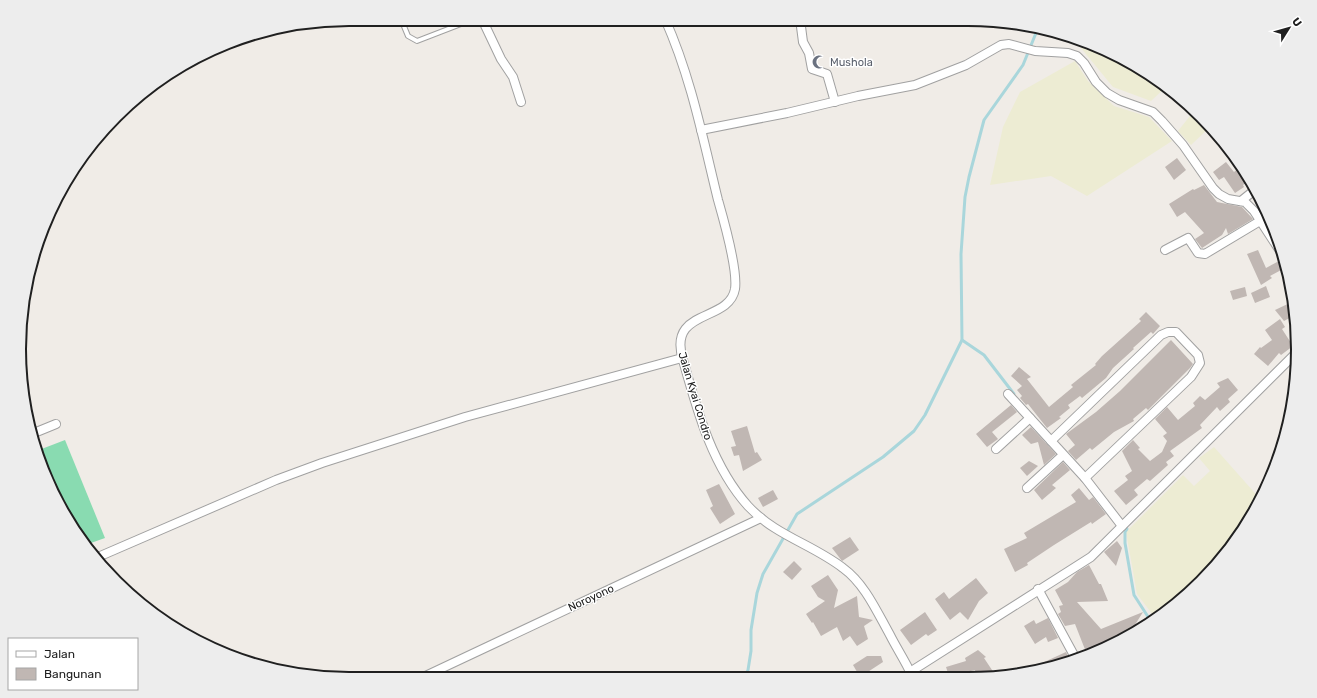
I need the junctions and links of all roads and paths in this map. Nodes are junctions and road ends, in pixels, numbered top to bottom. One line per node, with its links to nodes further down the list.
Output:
1 (404, 26): 2 (lane)
2 (456, 26)
3 (485, 26): 6 (street)
4 (668, 26): 8 (street, Jalan Kyai Condro)
5 (801, 26): 7 (street)
6 (521, 102)
7 (835, 102): 8 (street); 10 (street)
8 (701, 130): 14 (street, Jalan Kyai Condro)
9 (1251, 193): 10 (street)
10 (1241, 201): 11 (street)
11 (1260, 221): 12 (street); 13 (street)
12 (1271, 238)
13 (1165, 250)
14 (682, 358): 25 (street, Jalan Kyai Condro); 27 (street)
15 (1291, 358): 26 (street)
16 (1008, 394): 17 (street)
17 (1030, 418): 20 (street); 21 (street)
18 (56, 424): 19 (street)
19 (37, 432)
20 (1053, 439): 22 (street); 23 (street)
21 (996, 449)
22 (1063, 455): 23 (street); 24 (street)
23 (1086, 477): 26 (street)
24 (1027, 488)
25 (761, 518): 30 (street, Noroyono); 31 (street, Jalan Kyai Condro)
26 (1124, 523): 28 (street)
27 (101, 556)
28 (1038, 589): 29 (street); 32 (street)
29 (1074, 654)
30 (434, 672)
31 (910, 672)
32 (914, 672)

